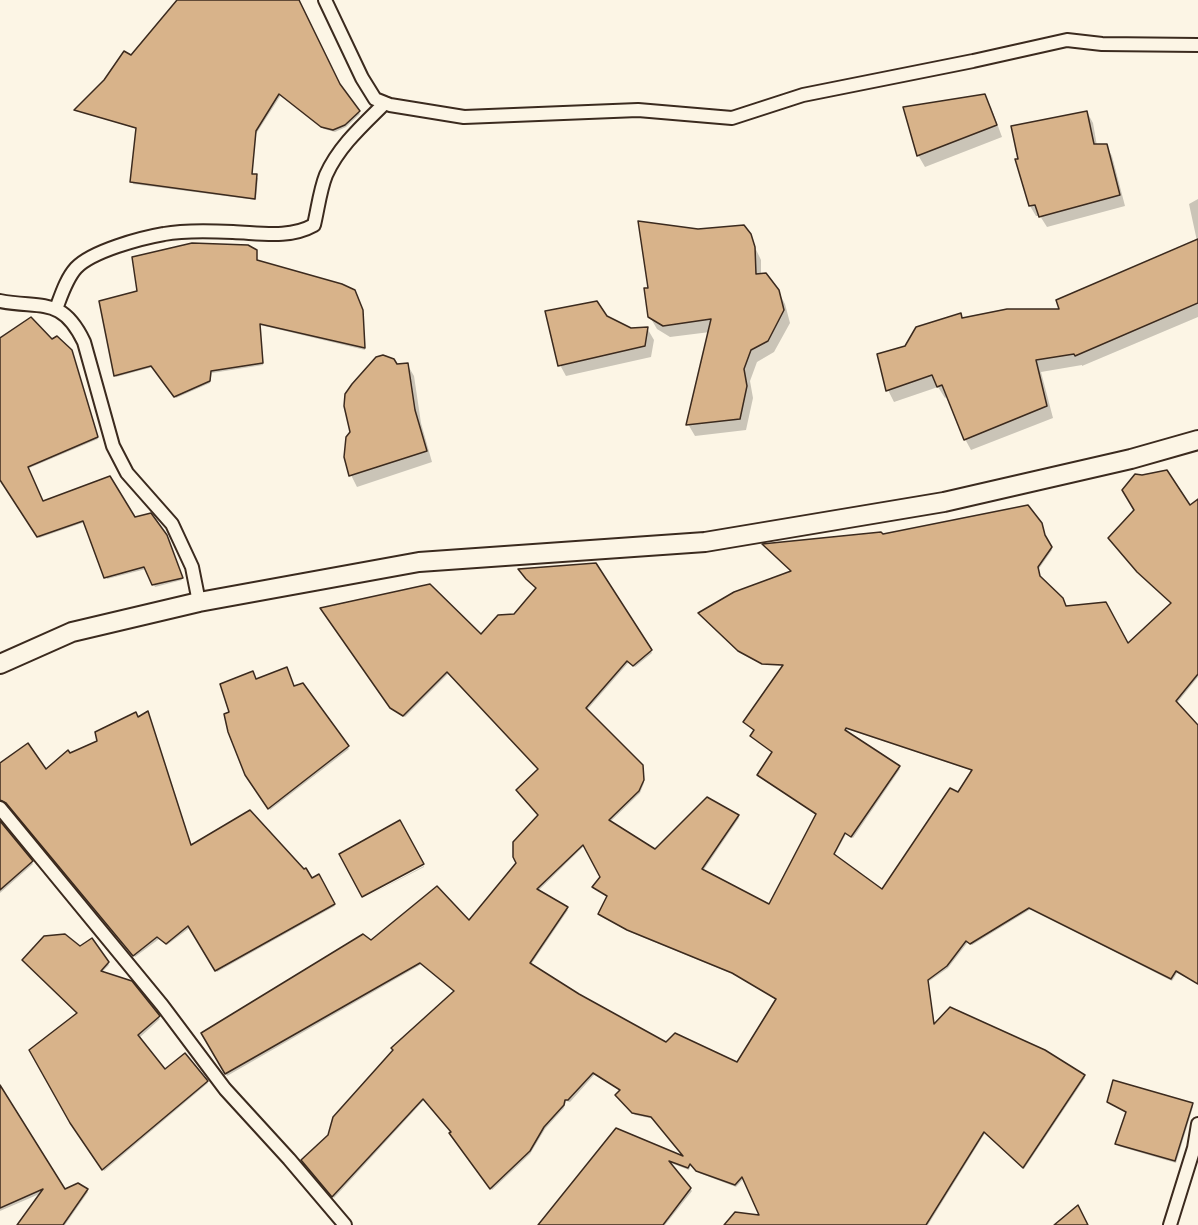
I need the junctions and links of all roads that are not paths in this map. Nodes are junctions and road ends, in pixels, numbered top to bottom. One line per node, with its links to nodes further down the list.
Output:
1 (325, 0): 3 (street)
2 (1198, 45): 3 (street)
3 (385, 103): 5 (street)
4 (0, 302): 5 (street)
5 (56, 309): 7 (street)
6 (1198, 440): 7 (street)
7 (199, 602): 8 (street)
8 (0, 664)
9 (0, 808): 11 (street)
10 (1198, 1124): 12 (street)
11 (345, 1225)
12 (1170, 1225)

